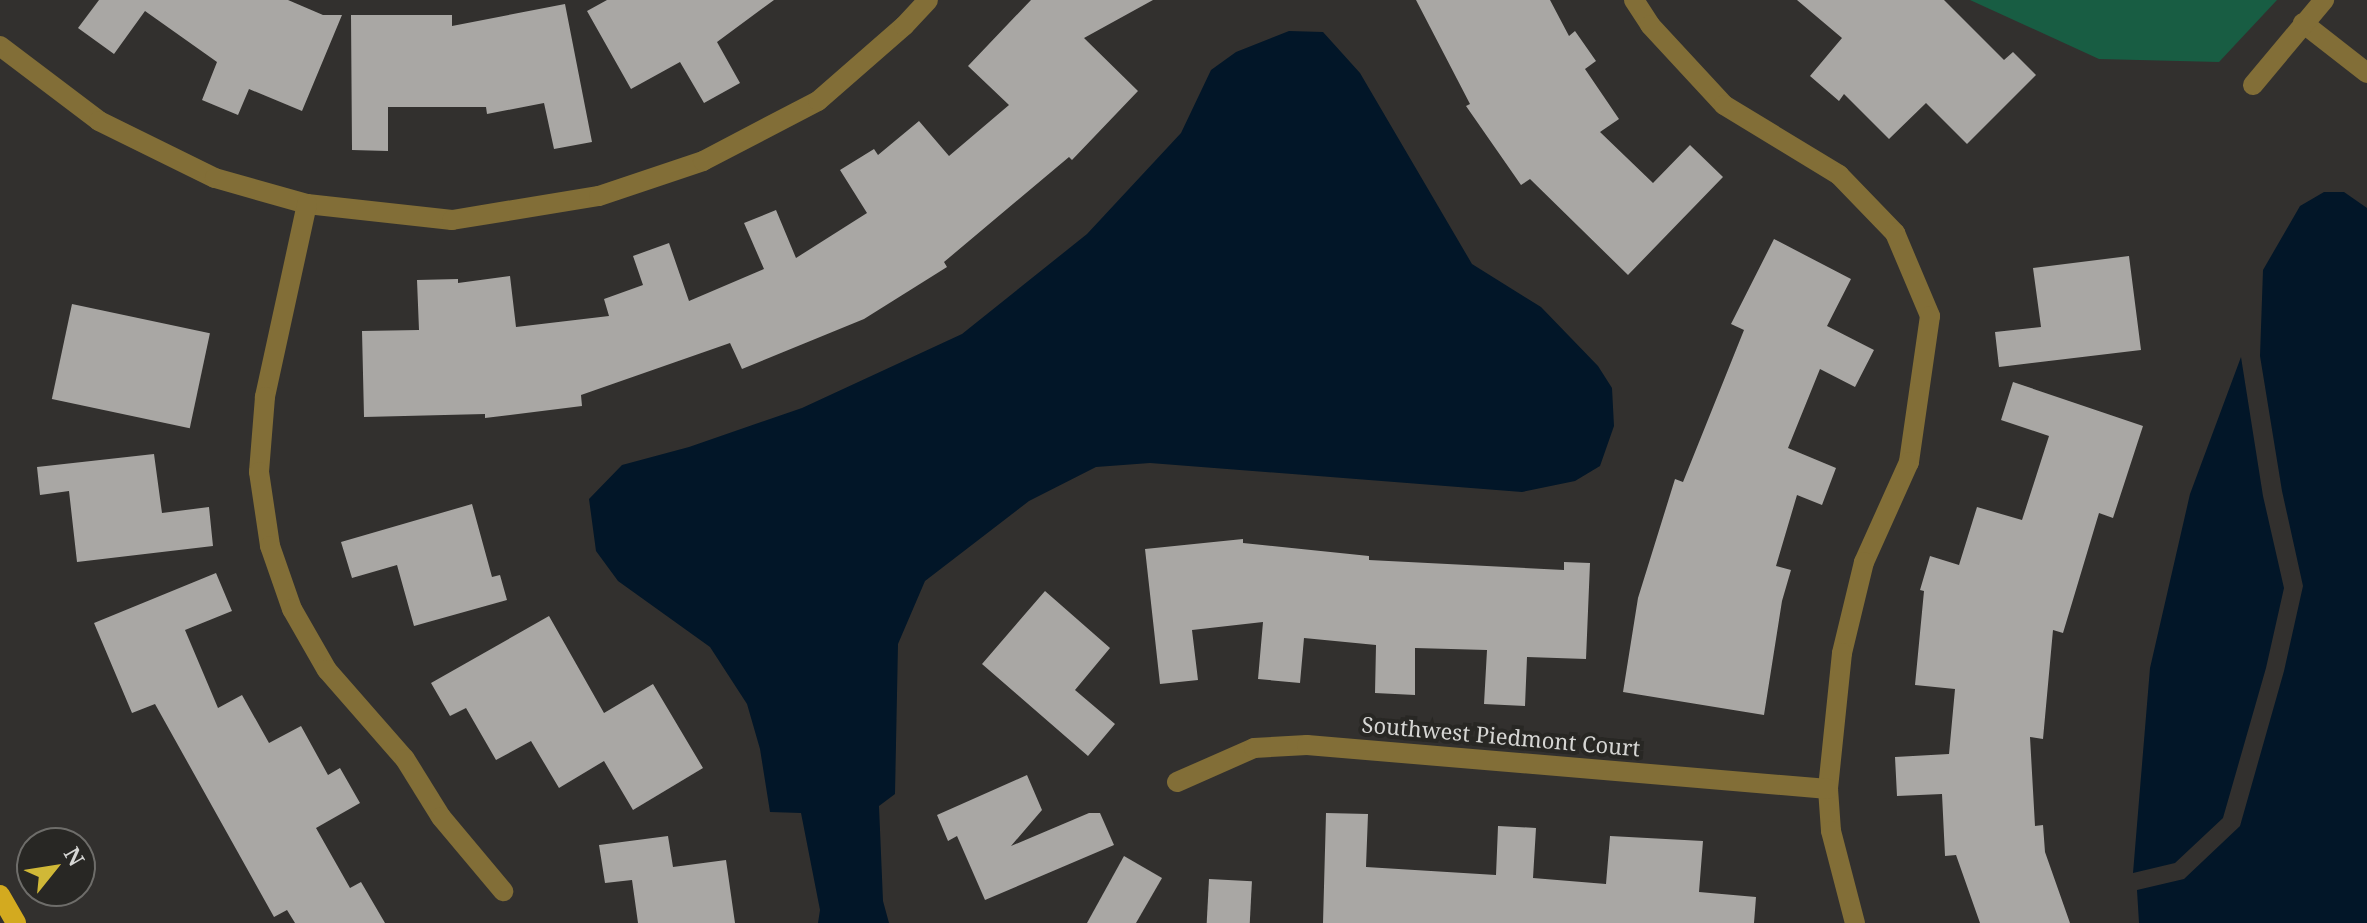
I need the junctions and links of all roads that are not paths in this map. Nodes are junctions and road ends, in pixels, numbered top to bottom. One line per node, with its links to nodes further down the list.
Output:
1 (928, 0): 8 (street)
2 (1634, 0): 10 (street)
3 (2324, 0): 4 (street)
4 (2303, 23): 6 (street); 7 (street)
5 (0, 46): 8 (street)
6 (2367, 73)
7 (2253, 85)
8 (307, 204): 11 (street)
9 (1177, 782): 10 (street, Southwest Piedmont Court)
10 (1828, 789): 14 (street)
11 (503, 891)
12 (0, 895): 13 (main road)
13 (16, 923)
14 (1855, 923)

